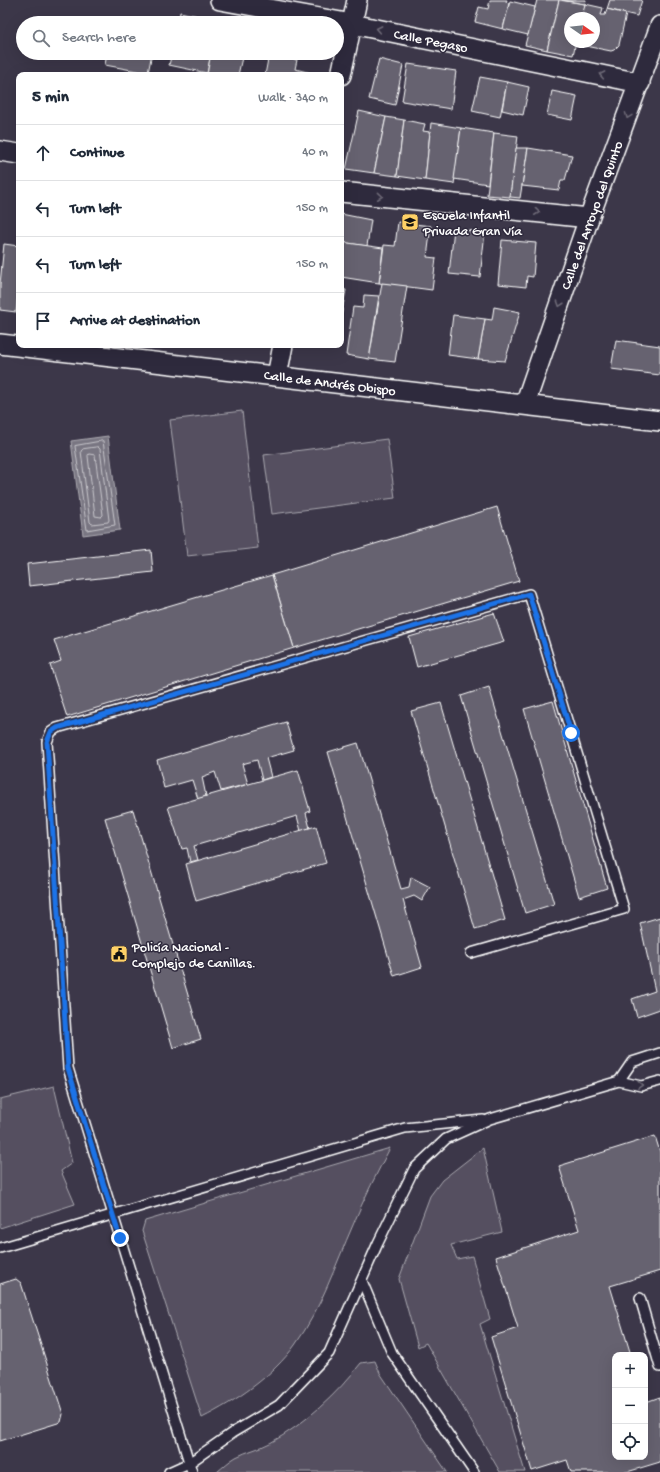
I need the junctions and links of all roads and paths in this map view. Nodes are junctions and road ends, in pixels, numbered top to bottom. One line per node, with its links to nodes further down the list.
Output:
1 (220, 0): 3 (street, Calle Pegaso)
2 (357, 0): 5 (street)
3 (308, 16)
4 (344, 23): 5 (street, Calle Pegaso)
5 (352, 24): 7 (street); 8 (street, Calle Pegaso, one-way to 5)
6 (660, 26): 8 (street, Calle del Arroyo del Quinto)
7 (342, 72)
8 (640, 83): 12 (street, Calle del Arroyo del Quinto, one-way to 12)
9 (0, 151): 10 (street)
10 (16, 154)
11 (344, 192): 12 (street, one-way to 12)
12 (589, 218): 18 (street, Calle del Arroyo del Quinto, one-way to 18)
13 (0, 344): 14 (street, Calle de Andrés Obispo)
14 (16, 346)
15 (35, 348): 17 (street, Calle de Andrés Obispo)
16 (282, 348): 17 (street)
17 (277, 376): 18 (street, Calle de Andrés Obispo)
18 (525, 404): 19 (street, Calle de Andrés Obispo)
19 (660, 421)
20 (471, 953): 25 (lane)
21 (660, 1053): 22 (lane)
22 (619, 1081): 23 (lane, one-way to 23); 24 (lane)
23 (660, 1081)
24 (490, 1119): 25 (lane); 27 (lane)
25 (113, 1215): 26 (lane); 30 (lane)
26 (0, 1248)
27 (362, 1281): 30 (lane); 33 (lane)
28 (640, 1298): 29 (lane)
29 (660, 1367)
30 (189, 1463): 31 (lane); 32 (lane)
31 (169, 1472)
32 (192, 1472)
33 (474, 1472)

